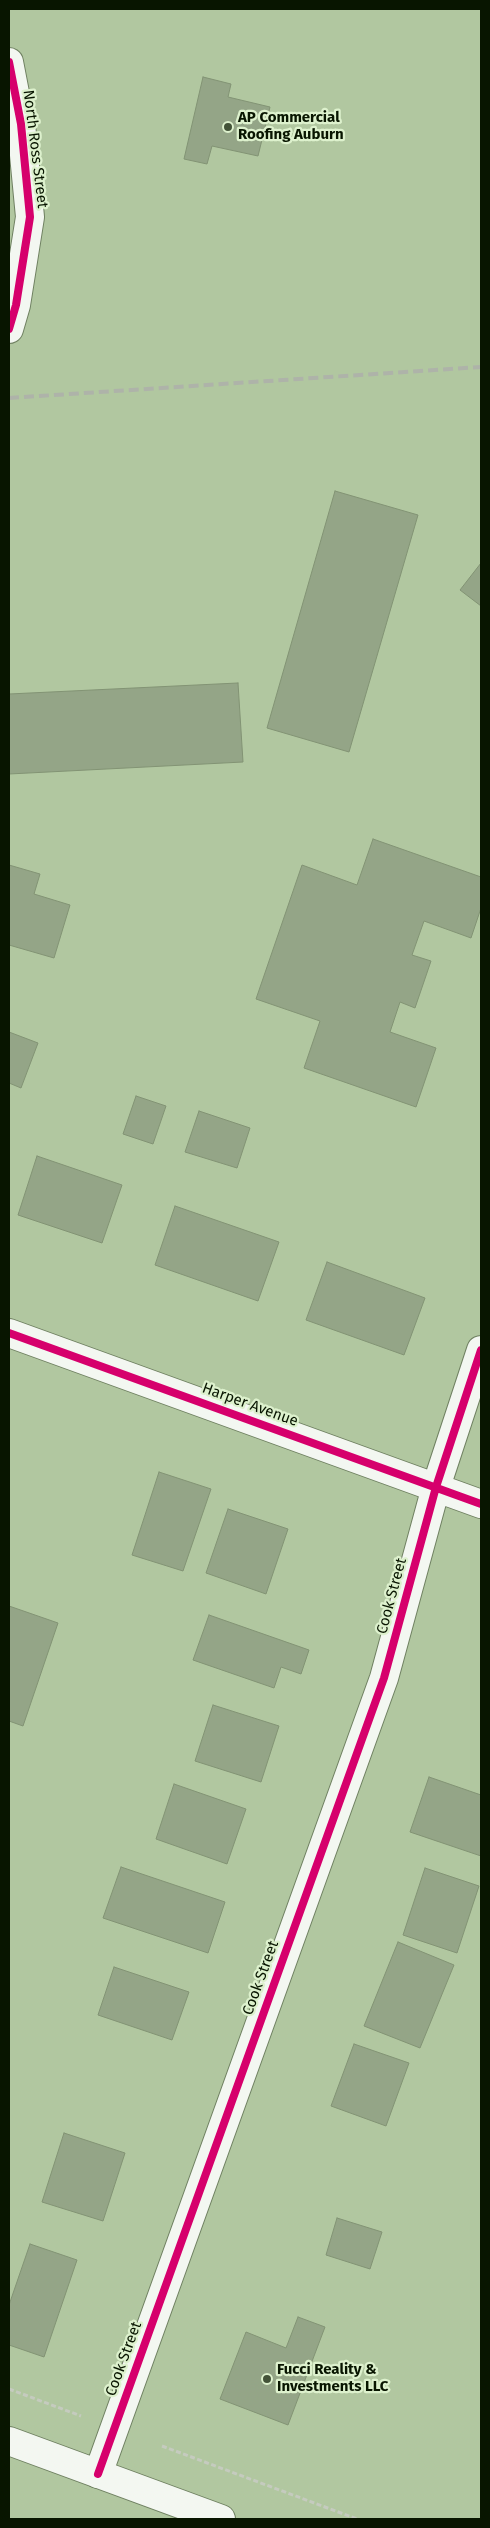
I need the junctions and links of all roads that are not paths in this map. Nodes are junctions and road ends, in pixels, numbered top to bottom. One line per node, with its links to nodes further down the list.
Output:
1 (9, 62): 2 (street, North Ross Street)
2 (9, 328)
3 (9, 1333): 5 (street, Harper Avenue)
4 (481, 1350): 5 (street, Cook Street)
5 (436, 1487): 6 (street, Harper Avenue); 8 (street, Cook Street)
6 (481, 1504)
7 (9, 2442): 8 (street)
8 (98, 2474): 9 (street)
9 (221, 2519)

